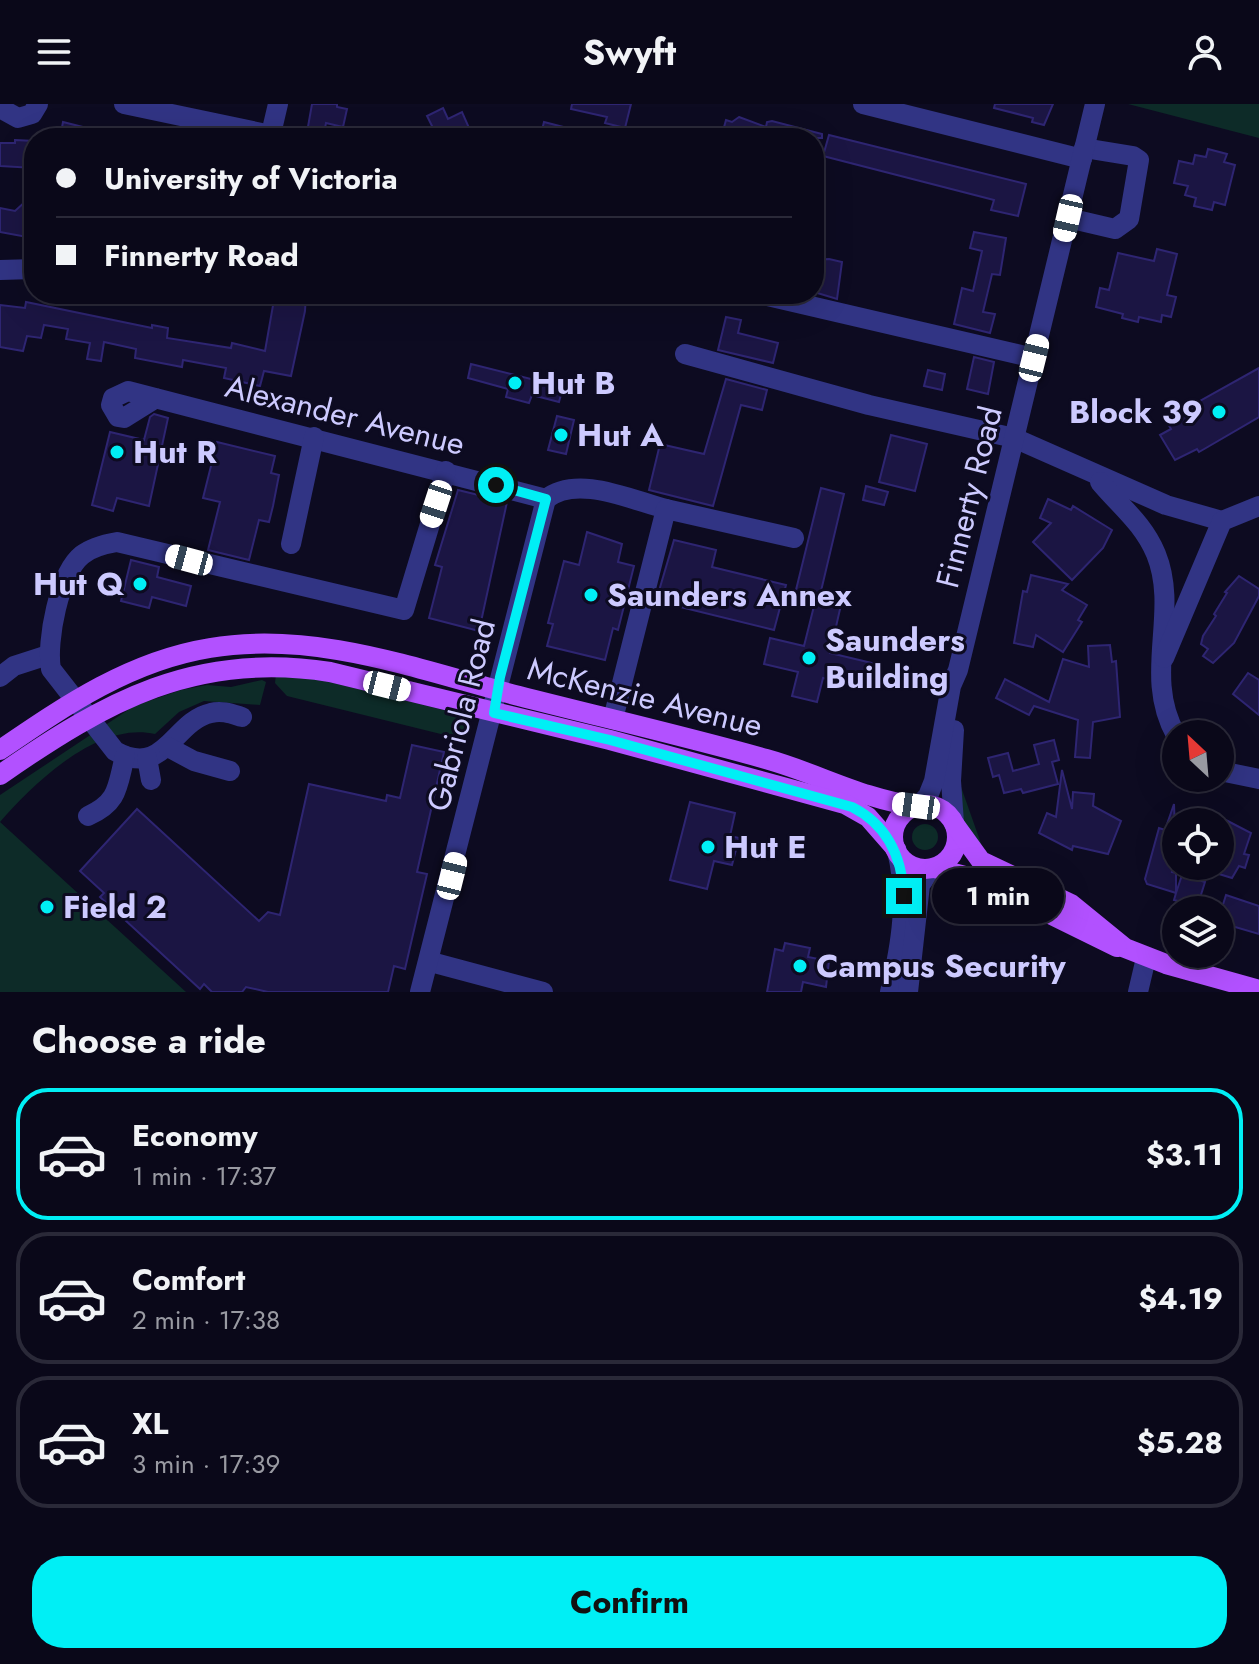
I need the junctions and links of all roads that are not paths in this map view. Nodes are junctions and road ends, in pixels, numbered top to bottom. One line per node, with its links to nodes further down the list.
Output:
1 (38, 104): 6 (street)
2 (124, 104): 7 (street)
3 (278, 104): 8 (street)
4 (863, 104): 9 (street)
5 (1095, 104): 9 (street, Finnerty Road)
6 (0, 108)
7 (234, 128)
8 (272, 128)
9 (1083, 153): 10 (street, Finnerty Road); 10 (street)
10 (1068, 218): 15 (street, Finnerty Road)
11 (24, 269): 12 (street)
12 (0, 270)
13 (802, 304): 15 (street)
14 (685, 354): 18 (street)
15 (1034, 358): 18 (street, Finnerty Road)
16 (156, 398): 16 (street, Alexander Avenue); 17 (street, Alexander Avenue)
17 (314, 437): 19 (street, Alexander Avenue); 26 (street)
18 (1014, 438): 20 (street); 31 (street, Finnerty Road)
19 (446, 471): 21 (street, Alexander Avenue); 29 (street)
20 (1094, 476): 24 (street); 27 (street)
21 (546, 499): 23 (street); 33 (street, Gabriola Road)
22 (1259, 506): 24 (street)
23 (666, 509): 25 (street); 37 (street)
24 (1222, 521): 28 (street)
25 (794, 538)
26 (291, 544)
27 (1164, 606): 28 (street); 30 (street)
28 (1185, 613): 30 (street)
29 (48, 655): 32 (street); 34 (street)
30 (1160, 665): 38 (street)
31 (958, 670): 48 (street, Finnerty Road); 50 (street, Finnerty Road)
32 (0, 677)
33 (498, 690): 34 (main road, McKenzie Avenue); 35 (street, Gabriola Road); 37 (main road, McKenzie Avenue)
34 (82, 708): 35 (main road, McKenzie Avenue); 40 (main road, McKenzie Avenue); 41 (street); 45 (main road, McKenzie Avenue)
35 (494, 713): 51 (main road, McKenzie Avenue); 55 (street, Gabriola Road)
36 (242, 717): 39 (street)
37 (613, 719): 48 (main road, McKenzie Avenue)
38 (1170, 720)
39 (168, 747): 42 (street); 43 (street)
40 (0, 750)
41 (125, 756): 42 (street); 49 (street)
42 (147, 758): 47 (street)
43 (230, 771)
44 (1234, 774): 46 (street)
45 (0, 775)
46 (1259, 779)
47 (151, 780)
48 (917, 806): 50 (main road); 51 (main road)
49 (88, 816)
50 (955, 824): 52 (main road); 53 (main road)
51 (896, 850): 52 (main road); 57 (street)
52 (934, 868): 53 (main road); 57 (street)
53 (1125, 948): 54 (main road)
54 (1146, 958): 56 (main road); 60 (street)
55 (431, 962): 58 (street, Gabriola Road); 59 (street)
56 (1259, 990)
57 (901, 991)
58 (420, 992)
59 (543, 992)
60 (1138, 992)

